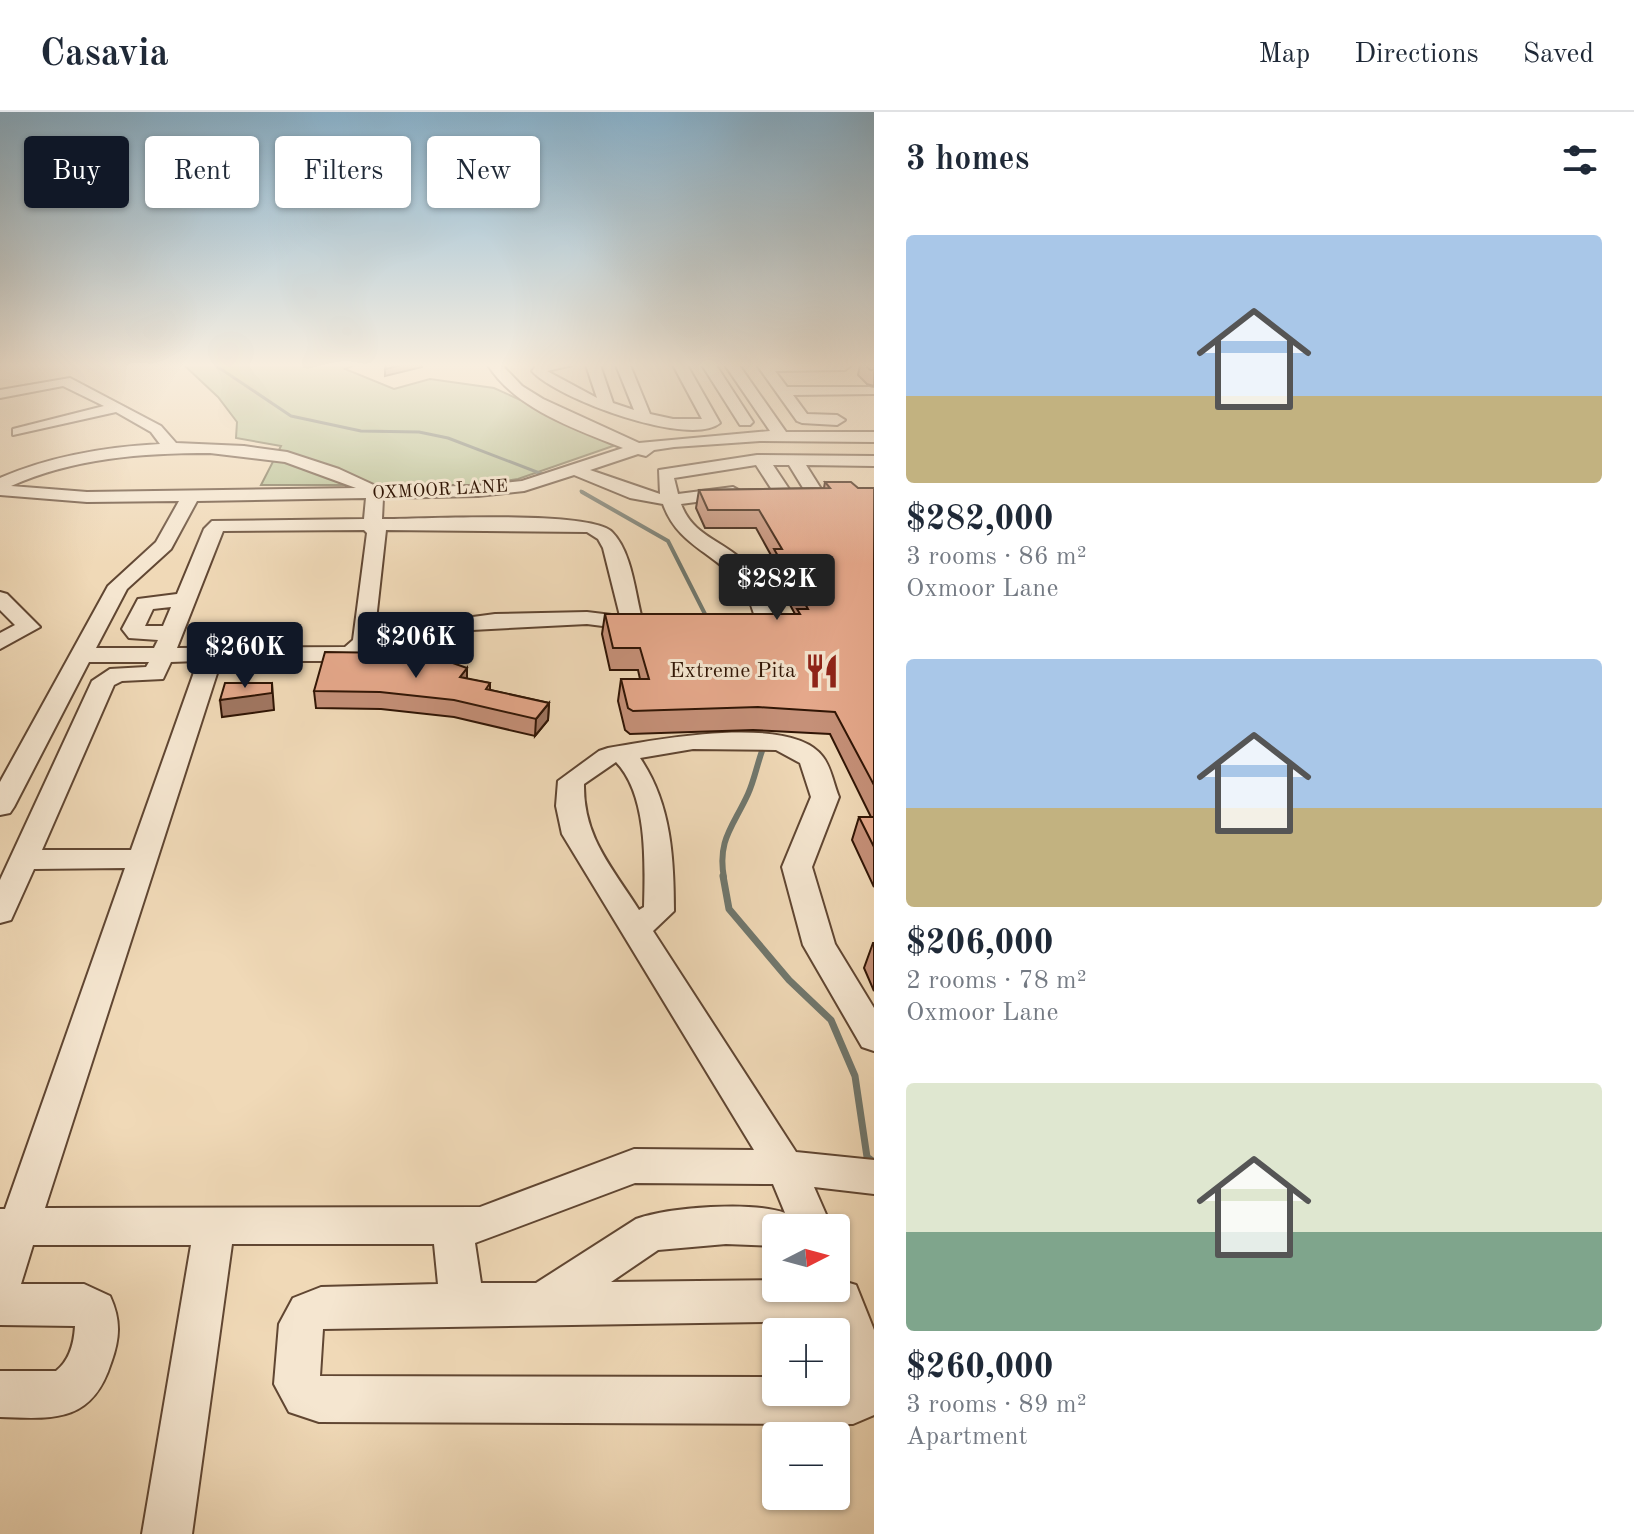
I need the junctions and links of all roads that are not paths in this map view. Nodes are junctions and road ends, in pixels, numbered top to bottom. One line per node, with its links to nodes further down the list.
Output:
1 (17, 431): 16 (street)
2 (158, 431): 8 (street)
3 (604, 431): 9 (street)
4 (620, 431): 10 (street)
5 (778, 431): 6 (street)
6 (781, 436): 7 (street, OXMOOR LANE); 10 (street, OXMOOR LANE)
7 (874, 437)
8 (170, 446): 16 (street); 27 (street)
9 (639, 448): 10 (street); 18 (street, OXMOOR LANE)
10 (669, 451): 12 (street, OXMOOR LANE); 18 (street, OXMOOR LANE)
11 (761, 460): 13 (street); 15 (street); 22 (street)
12 (872, 460): 14 (street)
13 (795, 461): 14 (street); 22 (street)
14 (830, 461): 19 (street)
15 (725, 463): 17 (street); 21 (street)
16 (59, 464): 20 (street)
17 (694, 468): 23 (street); 26 (street)
18 (584, 473): 26 (street); 27 (street, OXMOOR LANE)
19 (845, 481)
20 (0, 487): 25 (street, OXMOOR LANE)
21 (743, 492): 22 (street); 23 (street)
22 (782, 492)
23 (711, 496): 26 (street)
24 (0, 502): 25 (street, OXMOOR LANE)
25 (188, 502): 27 (street, OXMOOR LANE); 37 (street)
26 (670, 502): 32 (street)
27 (373, 513): 29 (street); 30 (street); 35 (street)
28 (0, 598): 33 (street)
29 (184, 600): 34 (street); 34 (street)
30 (633, 625): 31 (street); 35 (street)
31 (664, 625)
32 (724, 625)
33 (0, 642)
34 (167, 643): 36 (street); 37 (street); 41 (street)
35 (356, 650): 36 (street)
36 (212, 653): 40 (street)
37 (80, 655): 39 (street)
38 (624, 753): 43 (street); 43 (street); 44 (street)
39 (0, 807)
40 (143, 859): 41 (street); 49 (street)
41 (24, 860): 42 (street)
42 (0, 913)
43 (634, 929): 45 (street)
44 (874, 1038)
45 (785, 1167): 46 (street); 47 (street); 48 (street)
46 (863, 1176)
47 (806, 1214)
48 (452, 1225): 51 (street); 56 (street)
49 (9, 1227): 51 (street); 52 (street)
50 (762, 1227): 57 (street)
51 (214, 1228): 59 (street)
52 (0, 1283)
53 (762, 1297): 57 (street)
54 (841, 1302): 56 (street)
55 (0, 1304): 58 (street)
56 (462, 1304): 57 (street)
57 (538, 1305)
58 (0, 1394)
59 (167, 1534)

